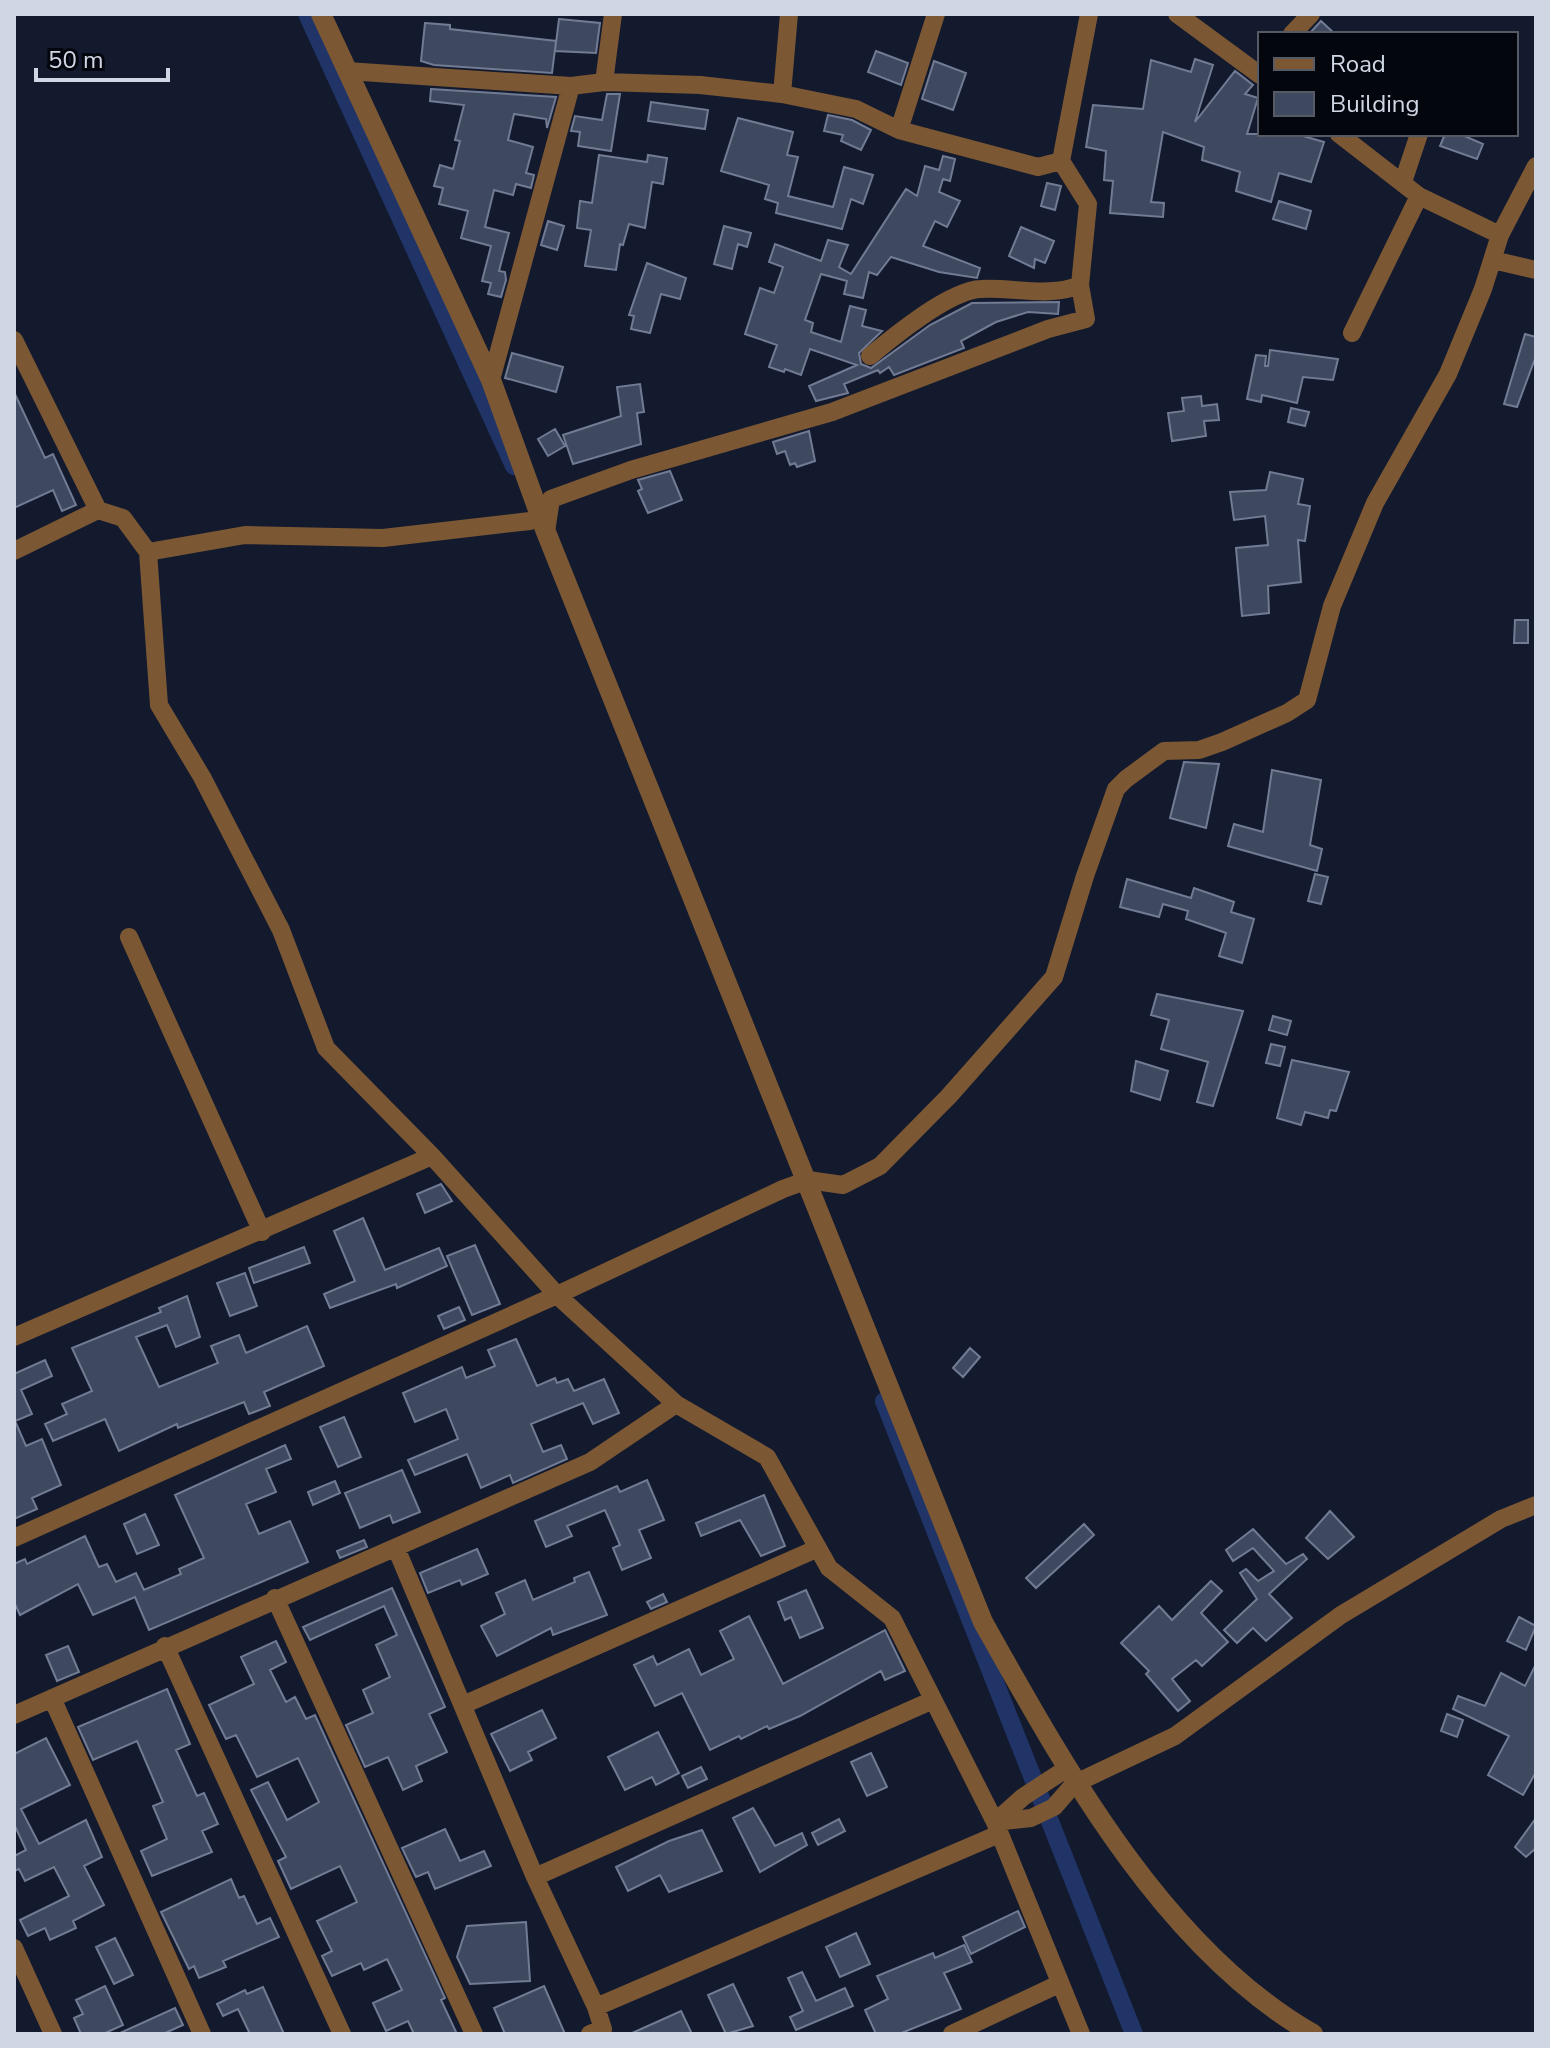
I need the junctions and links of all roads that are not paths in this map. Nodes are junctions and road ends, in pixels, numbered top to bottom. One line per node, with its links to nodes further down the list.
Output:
1 (321, 14): 9 (street)
2 (613, 14): 11 (street)
3 (789, 14): 13 (street)
4 (936, 14): 14 (street)
5 (1089, 14): 17 (street)
6 (1177, 14): 10 (street)
7 (1311, 14): 8 (street)
8 (1294, 32)
9 (347, 71): 12 (street); 29 (street)
10 (1258, 71)
11 (604, 82): 12 (street); 13 (street)
12 (571, 86): 29 (street)
13 (782, 94): 14 (street)
14 (899, 130): 17 (street)
15 (1342, 136): 19 (street)
16 (1418, 136): 19 (street)
17 (1061, 161): 24 (street)
18 (1536, 166): 21 (street)
19 (1403, 182): 20 (street)
20 (1419, 196): 21 (street); 25 (street)
21 (1500, 235): 22 (street)
22 (1493, 260): 23 (street); 37 (street)
23 (1536, 270)
24 (1080, 285): 27 (street); 32 (street)
25 (1352, 333)
26 (14, 340): 28 (street)
27 (870, 356)
28 (32, 380): 30 (street); 31 (street)
29 (491, 380): 32 (street)
30 (14, 388)
31 (98, 510): 33 (street); 34 (street)
32 (538, 527): 34 (street); 37 (street)
33 (14, 551)
34 (148, 552): 36 (street)
35 (129, 937): 38 (street)
36 (432, 1156): 38 (street); 39 (street)
37 (808, 1180): 39 (street); 52 (street)
38 (262, 1232): 40 (street)
39 (557, 1295): 41 (street); 43 (street)
40 (16, 1332)
41 (676, 1404): 44 (street); 45 (street)
42 (1536, 1505): 52 (street)
43 (14, 1538)
44 (396, 1548): 46 (street); 50 (street)
45 (816, 1549): 49 (street); 50 (street)
46 (275, 1598): 47 (street); 61 (street)
47 (165, 1646): 48 (street); 60 (street)
48 (52, 1698): 51 (street); 59 (street)
49 (933, 1700): 53 (street); 54 (street)
50 (463, 1705): 54 (street)
51 (14, 1715)
52 (1070, 1777): 53 (street); 53 (street); 65 (street)
53 (997, 1828): 56 (street); 57 (street)
54 (535, 1877): 57 (street)
55 (14, 1948): 58 (street)
56 (1059, 1984): 63 (street); 64 (street)
57 (596, 2007): 62 (street)
58 (53, 2034)
59 (202, 2034)
60 (342, 2034)
61 (474, 2034)
62 (590, 2034)
63 (952, 2034)
64 (1081, 2034)
65 (1313, 2034)

